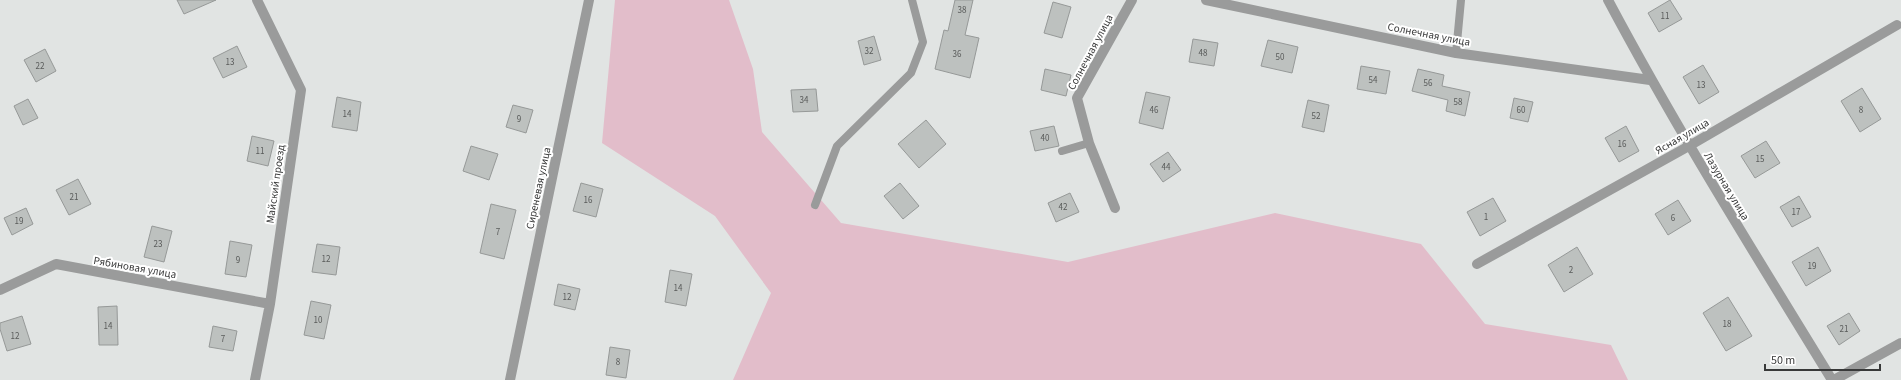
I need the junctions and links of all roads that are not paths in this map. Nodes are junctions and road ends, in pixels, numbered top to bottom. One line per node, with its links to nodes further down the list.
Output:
1 (257, 0): 18 (street, Майский проезд)
2 (589, 0): 21 (street, Сиреневая улица)
3 (912, 0): 14 (lane)
4 (1132, 0): 11 (street, Солнечная улица)
5 (1206, 0): 9 (street, Солнечная улица)
6 (1461, 0): 9 (lane)
7 (1608, 0): 10 (street, Лазурная улица)
8 (1897, 25): 12 (street, Ясная улица)
9 (1456, 52): 10 (street, Солнечная улица)
10 (1650, 80): 12 (street, Лазурная улица)
11 (1089, 143): 13 (lane); 15 (street, Солнечная улица)
12 (1689, 146): 16 (street, Ясная улица); 22 (street, Лазурная улица)
13 (1062, 151)
14 (814, 205)
15 (1115, 208)
16 (1477, 264)
17 (0, 290): 18 (street, Рябиновая улица)
18 (270, 304): 20 (street, Майский проезд)
19 (1901, 343): 22 (street)
20 (255, 380)
21 (510, 380)
22 (1833, 380)

